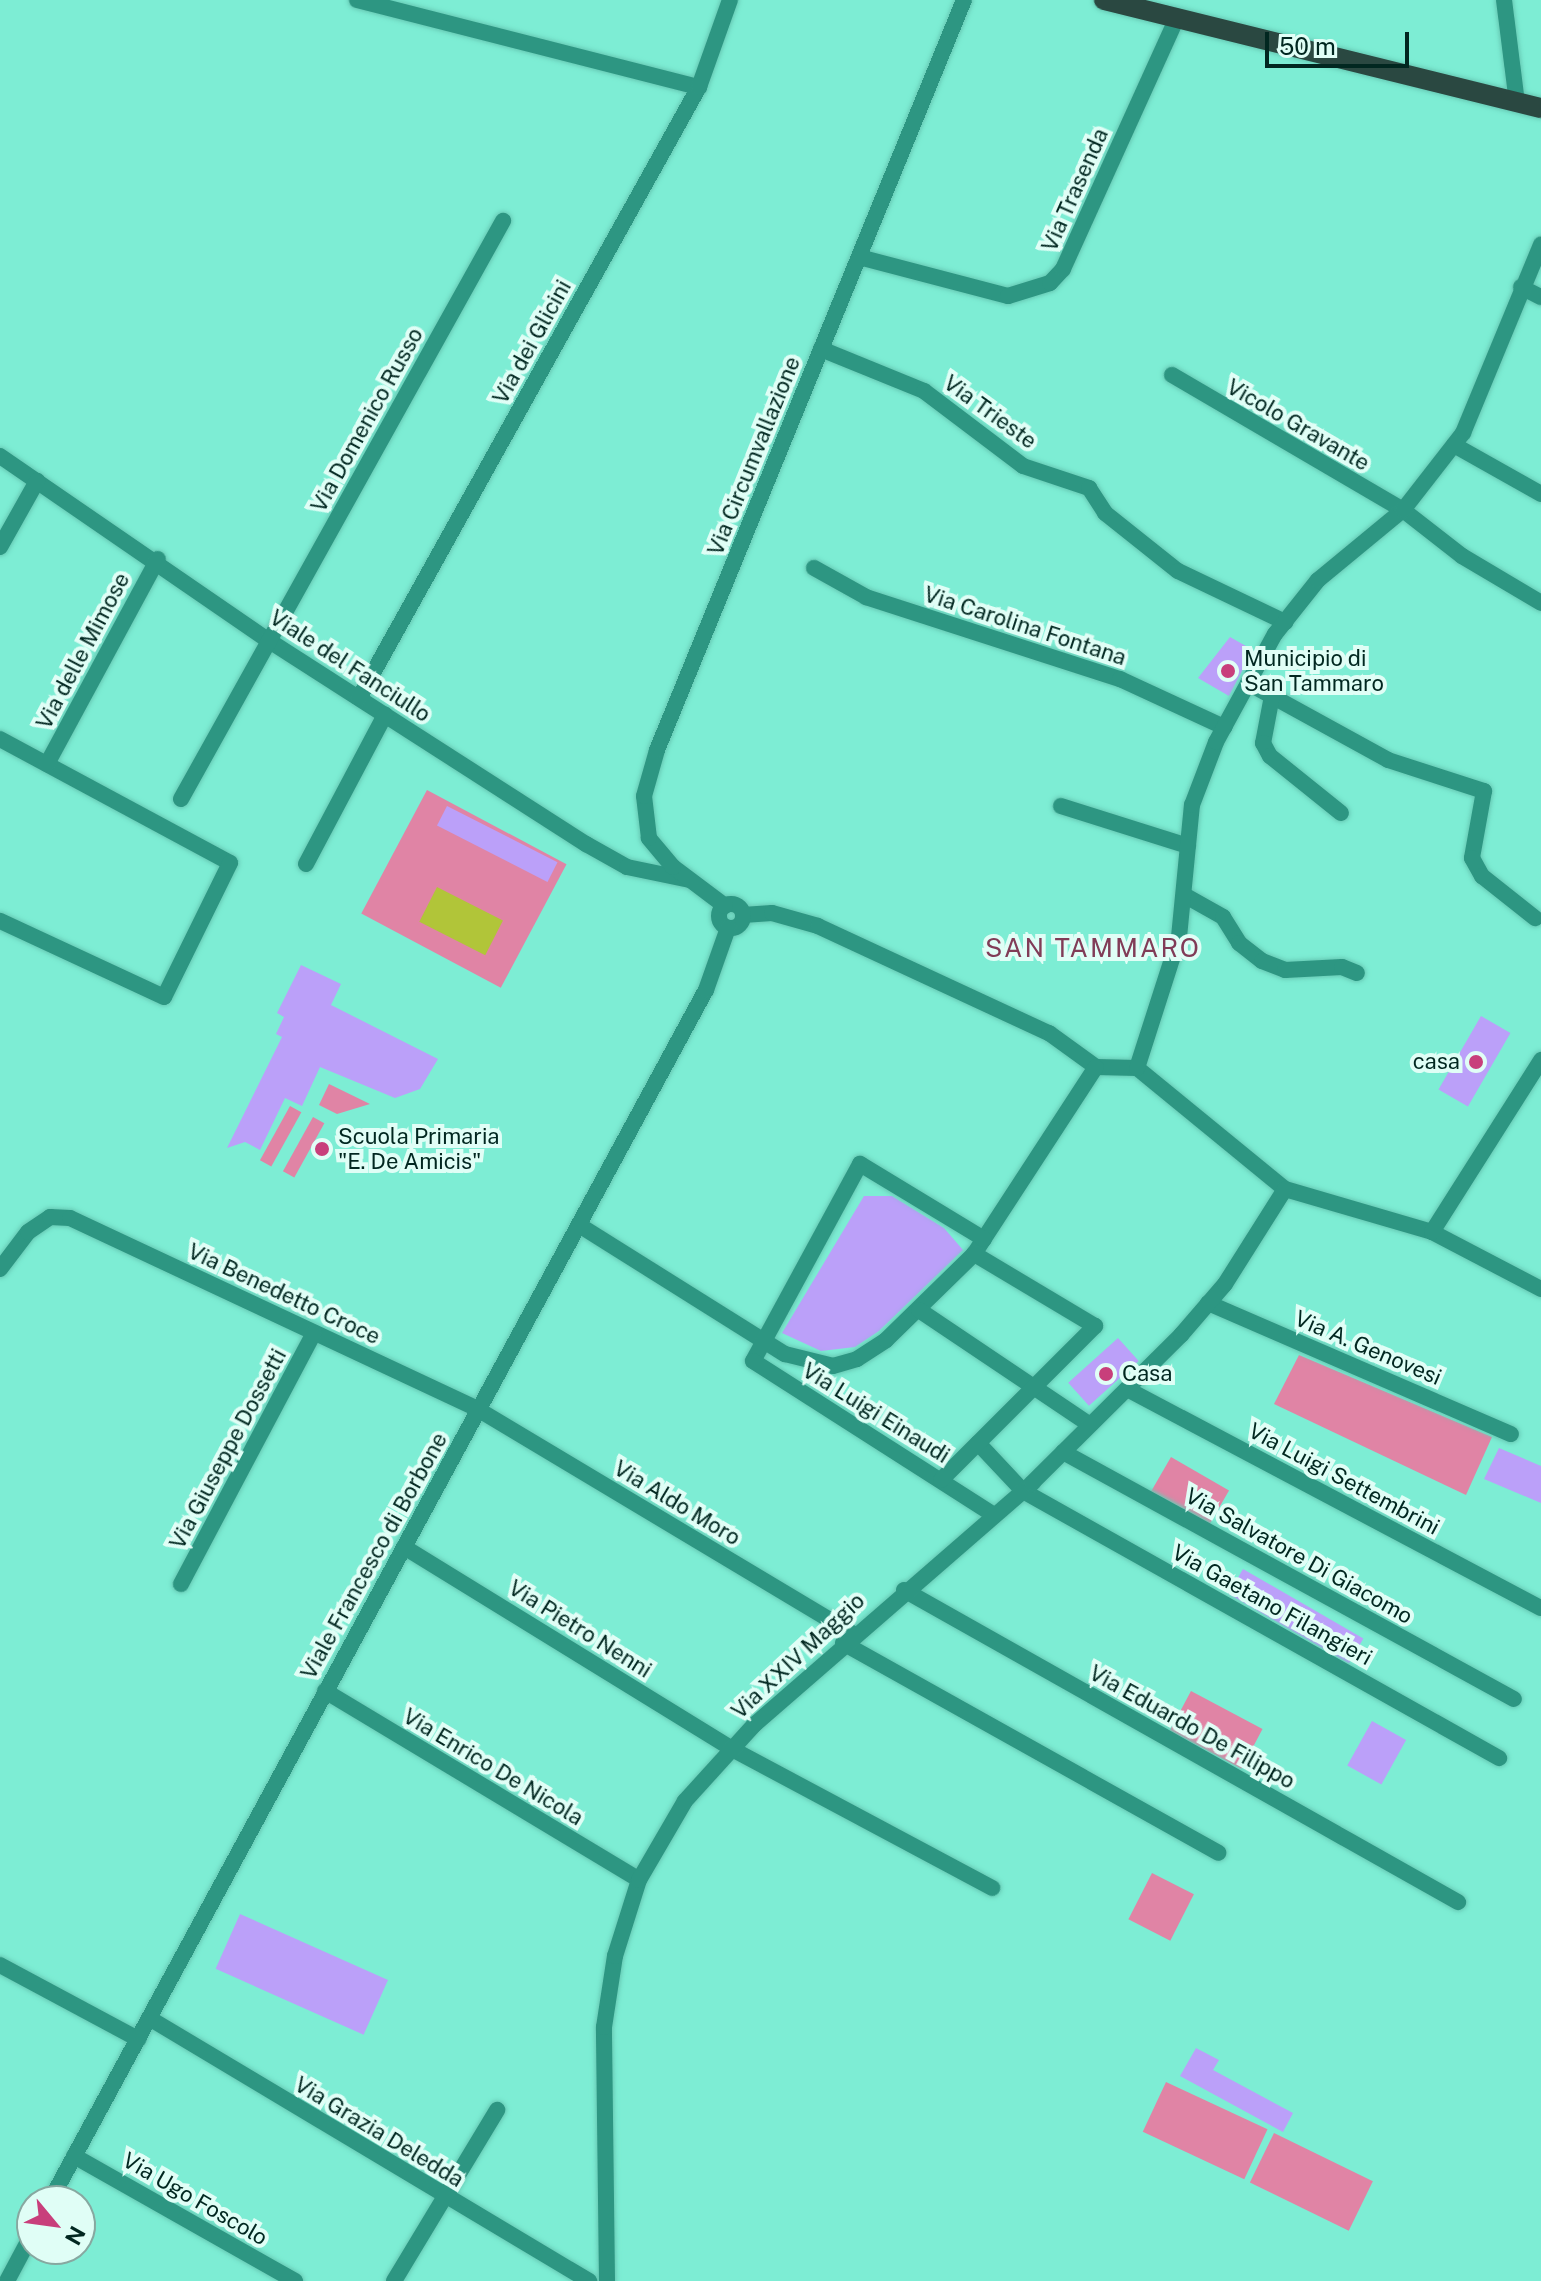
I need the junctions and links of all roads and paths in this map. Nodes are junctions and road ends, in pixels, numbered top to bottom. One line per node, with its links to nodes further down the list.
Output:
1 (357, 0): 7 (street)
2 (730, 0): 7 (street, Via dei Glicini)
3 (964, 0): 12 (street, Via Circumvallazione)
4 (1104, 0): 6 (main road)
5 (1504, 0): 8 (street)
6 (1177, 18): 8 (main road); 12 (street, Via Trasenda)
7 (699, 87): 30 (street, Via dei Glicini)
8 (1517, 103): 9 (main road)
9 (1541, 108)
10 (503, 221): 27 (street, Via Domenico Russo)
11 (1541, 245): 13 (street)
12 (859, 257): 15 (street, Via Circumvallazione)
13 (1521, 287): 14 (street); 17 (street)
14 (1541, 297)
15 (821, 349): 26 (street, Via Trieste); 40 (street, Via Circumvallazione)
16 (1172, 375): 21 (street, Vicolo Gravante)
17 (1454, 445): 20 (street); 21 (street)
18 (0, 456): 19 (street, Viale del Fanciullo)
19 (37, 481): 22 (street); 23 (street, Viale del Fanciullo)
20 (1541, 494)
21 (1403, 510): 25 (street, Vicolo Gravante); 26 (street)
22 (0, 547)
23 (158, 559): 27 (street, Viale del Fanciullo); 34 (street, Via delle Mimose)
24 (814, 568): 32 (street, Via Carolina Fontana)
25 (1541, 603)
26 (1285, 622): 28 (street)
27 (268, 640): 30 (street, Viale del Fanciullo); 35 (street, Via Domenico Russo)
28 (1248, 683): 29 (street); 32 (street)
29 (1272, 696): 37 (street); 44 (street)
30 (359, 698): 31 (street, Viale del Fanciullo)
31 (385, 715): 39 (street); 40 (street, Viale del Fanciullo)
32 (1224, 727): 38 (street)
33 (0, 739): 34 (street)
34 (47, 764): 45 (street)
35 (181, 799)
36 (1061, 806): 38 (street)
37 (1341, 813)
38 (1188, 846): 41 (street)
39 (306, 864)
40 (691, 880): 42 (street, Via Circumvallazione)
41 (1184, 895): 47 (street); 50 (street)
42 (725, 906): 43 (street); 46 (street)
43 (743, 915): 46 (street); 49 (street)
44 (1535, 918)
45 (0, 921)
46 (728, 928): 52 (street, Viale Francesco di Borbone)
47 (1357, 973)
48 (1541, 1060): 53 (street)
49 (1096, 1067): 50 (street); 54 (street)
50 (1137, 1068): 51 (street)
51 (1285, 1189): 53 (street); 58 (street, Via XXIV Maggio)
52 (579, 1225): 61 (street); 64 (street, Viale Francesco di Borbone)
53 (1432, 1232): 57 (street)
54 (984, 1239): 55 (street); 61 (street)
55 (974, 1254): 59 (street); 62 (street)
56 (0, 1269): 60 (street, Via Benedetto Croce)
57 (1541, 1289)
58 (1208, 1303): 63 (street, Via XXIV Maggio); 66 (street, Via A. Genovesi)
59 (919, 1310): 61 (street); 62 (street)
60 (314, 1333): 64 (street, Via Benedetto Croce); 73 (street, Via Giuseppe Dossetti)
61 (765, 1341): 69 (street, Via Luigi Einaudi)
62 (1034, 1387): 65 (street); 67 (street)
63 (1127, 1389): 65 (street, Via XXIV Maggio); 75 (street, Via Luigi Settembrini)
64 (479, 1410): 72 (street, Viale Francesco di Borbone); 76 (street, Via Aldo Moro)
65 (1090, 1425): 68 (street, Via XXIV Maggio)
66 (1511, 1434)
67 (978, 1443): 69 (street); 70 (street, Via Gaetano Filangieri)
68 (1063, 1452): 70 (street, Via XXIV Maggio); 78 (street, Via Salvatore Di Giacomo)
69 (941, 1480): 71 (street, Via Luigi Einaudi)
70 (1023, 1491): 71 (street, Via XXIV Maggio); 80 (street, Via Gaetano Filangieri)
71 (994, 1515): 74 (street, Via XXIV Maggio)
72 (404, 1547): 77 (street, Viale Francesco di Borbone); 79 (street, Via Pietro Nenni)
73 (181, 1584)
74 (904, 1590): 76 (street, Via XXIV Maggio); 84 (street, Via Eduardo De Filippo)
75 (1541, 1608)
76 (848, 1638): 79 (street, Via XXIV Maggio); 81 (street, Via Aldo Moro)
77 (325, 1691): 82 (street, Via Enrico De Nicola); 86 (street, Viale Francesco di Borbone)
78 (1514, 1699)
79 (732, 1749): 82 (street, Via XXIV Maggio); 83 (street, Via Pietro Nenni)
80 (1499, 1758)
81 (1218, 1853)
82 (639, 1880): 95 (street, Via XXIV Maggio)
83 (992, 1888)
84 (1458, 1902)
85 (0, 1965): 87 (street)
86 (149, 2018): 87 (street, Viale Francesco di Borbone); 91 (street, Via Grazia Deledda)
87 (138, 2039): 89 (street, Viale Francesco di Borbone)
88 (497, 2110): 91 (street)
89 (74, 2156): 90 (street, Viale Francesco di Borbone); 92 (street, Via Ugo Foscolo)
90 (59, 2185)
91 (443, 2197): 93 (street); 94 (street, Via Grazia Deledda)
92 (295, 2281)
93 (394, 2281)
94 (589, 2281)
95 (607, 2281)

